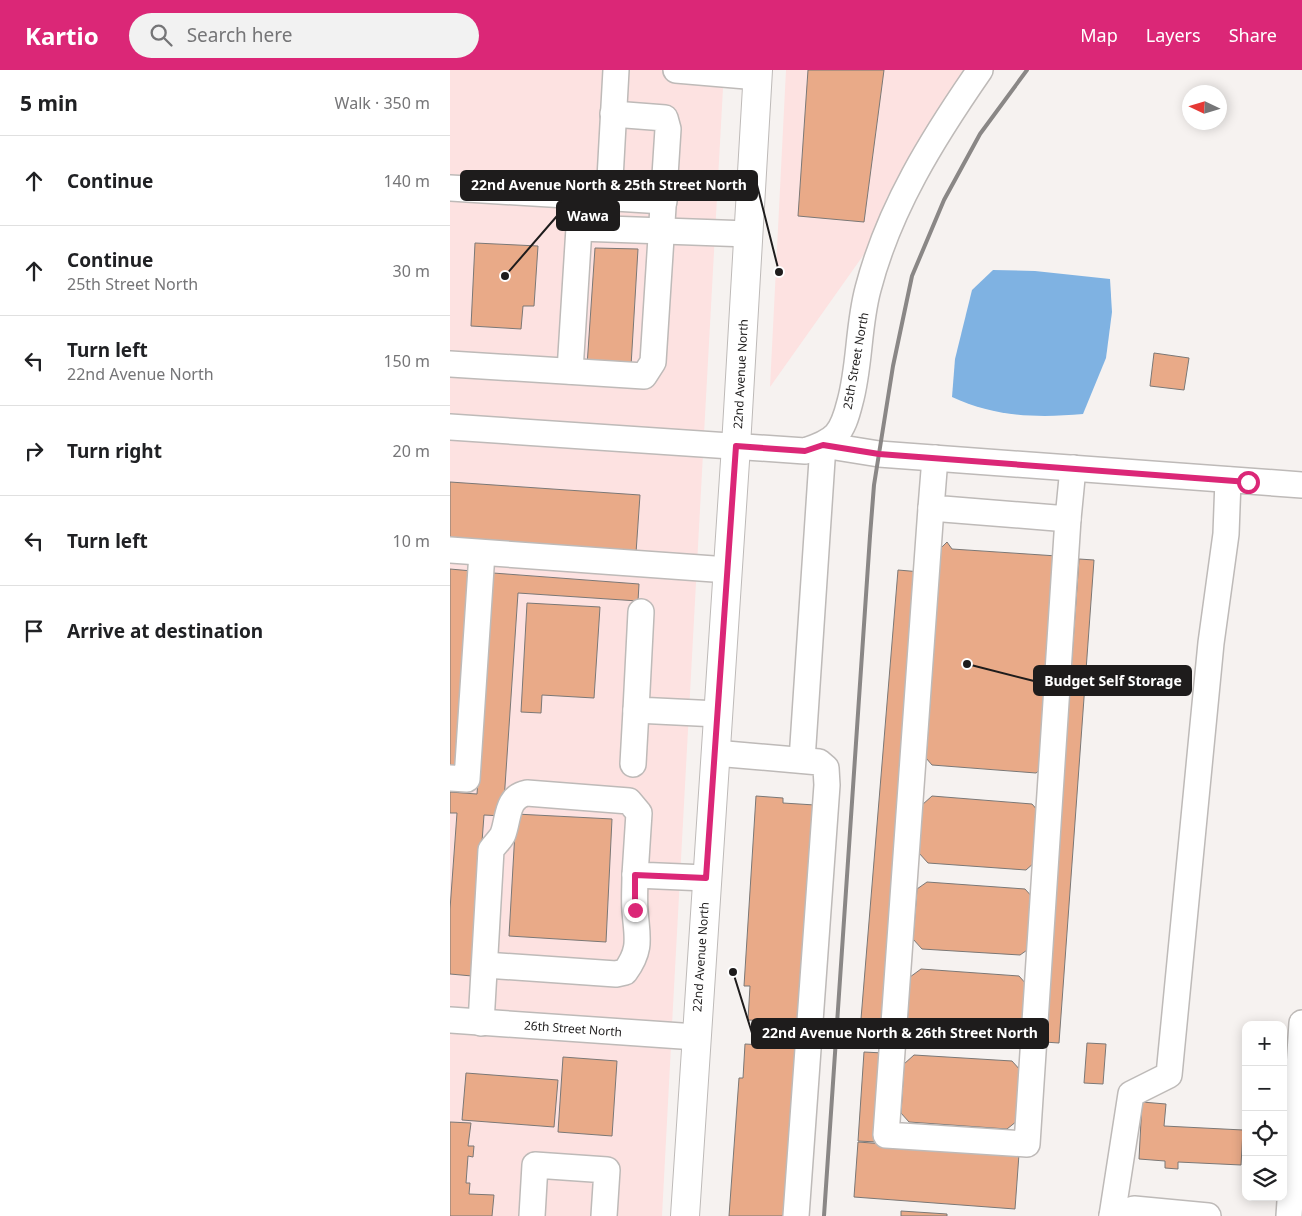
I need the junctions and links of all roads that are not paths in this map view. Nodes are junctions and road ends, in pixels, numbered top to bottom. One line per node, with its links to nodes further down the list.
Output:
1 (616, 70): 5 (street)
2 (676, 70): 4 (street)
3 (980, 70): 16 (street, 25th Street North)
4 (758, 73): 12 (main road, 22nd Avenue North)
5 (614, 114): 8 (street); 9 (street)
6 (450, 188): 7 (street)
7 (581, 196): 8 (street); 10 (street)
8 (609, 197): 9 (street)
9 (664, 201): 11 (street)
10 (579, 228): 11 (street); 14 (street)
11 (662, 231): 12 (street); 14 (street)
12 (749, 234): 17 (main road, 22nd Avenue North)
13 (450, 364): 14 (street)
14 (570, 371)
15 (450, 427): 17 (street)
16 (823, 445): 17 (street); 18 (street); 31 (street)
17 (736, 446): 26 (main road, 22nd Avenue North)
18 (936, 458): 19 (street); 22 (street)
19 (1073, 468): 20 (street); 23 (street)
20 (1228, 480): 21 (street); 47 (street)
21 (1302, 484)
22 (931, 508): 23 (street); 23 (street)
23 (1068, 519)
24 (450, 550): 25 (street)
25 (482, 553): 26 (street); 33 (street)
26 (728, 570): 29 (main road, 22nd Avenue North)
27 (641, 612): 28 (street)
28 (636, 710): 29 (street); 32 (street)
29 (718, 714): 30 (main road, 22nd Avenue North)
30 (715, 754): 31 (street); 35 (main road, 22nd Avenue North)
31 (802, 760): 46 (street)
32 (633, 764)
33 (450, 778)
34 (635, 875): 35 (street); 36 (street); 36 (street)
35 (706, 878): 40 (main road, 22nd Avenue North)
36 (485, 965): 38 (street)
37 (450, 1020): 38 (street, 26th Street North)
38 (481, 1022): 40 (street, 26th Street North)
39 (1302, 1023): 41 (street)
40 (696, 1037): 45 (main road, 22nd Avenue North)
41 (1300, 1078): 49 (street)
42 (1160, 1214): 47 (street); 48 (street)
43 (532, 1216): 44 (street)
44 (604, 1216)
45 (685, 1216)
46 (796, 1216)
47 (1112, 1216)
48 (1208, 1216)
49 (1289, 1216)

